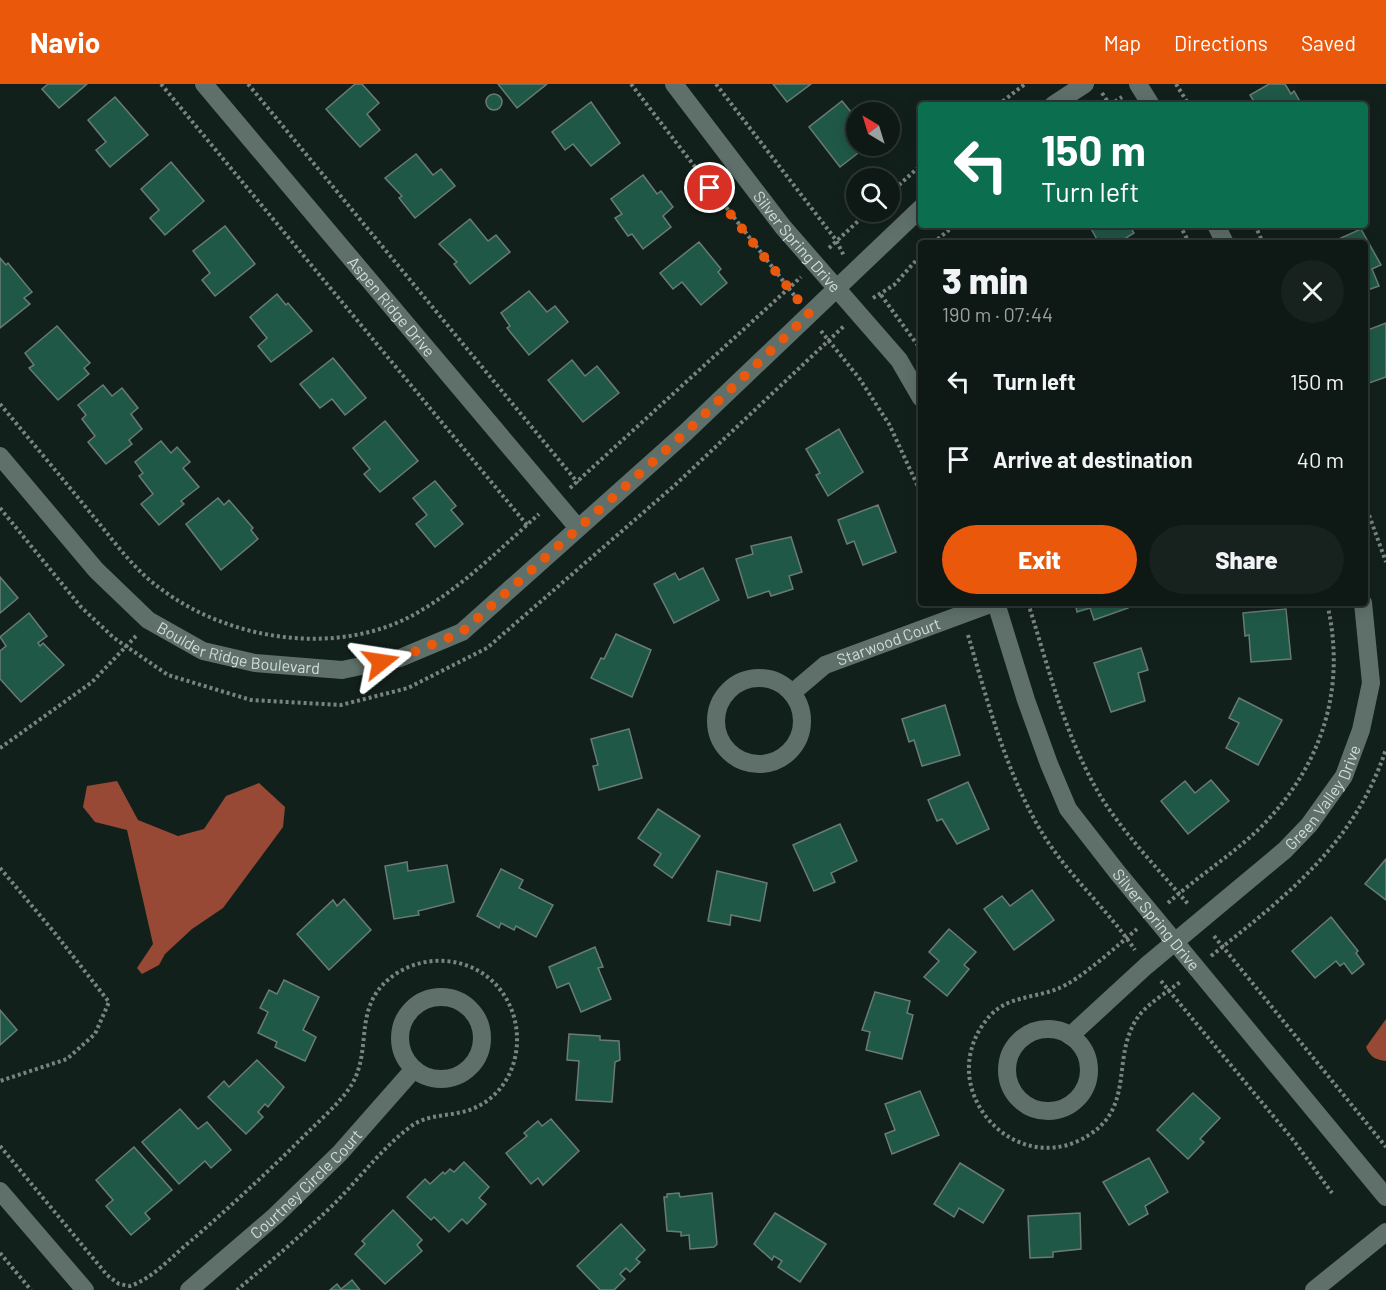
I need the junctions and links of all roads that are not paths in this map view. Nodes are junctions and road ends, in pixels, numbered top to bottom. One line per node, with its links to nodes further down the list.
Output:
1 (204, 84): 11 (street, Aspen Ridge Drive)
2 (674, 84): 8 (street, Silver Spring Drive)
3 (1085, 84): 5 (street)
4 (1138, 84): 6 (street)
5 (1058, 102)
6 (1149, 102)
7 (918, 211): 8 (street, Boulder Ridge Boulevard)
8 (836, 290): 9 (street, Silver Spring Drive); 11 (street, Boulder Ridge Boulevard)
9 (918, 393)
10 (0, 456): 11 (street, Boulder Ridge Boulevard)
11 (578, 528)
12 (987, 606): 15 (street, Starwood Court)
13 (996, 606): 16 (street, Silver Spring Drive)
14 (1364, 606): 16 (street, Green Valley Drive)
15 (792, 693): 15 (street)
16 (1176, 942): 17 (street, Green Valley Drive); 20 (street, Silver Spring Drive)
17 (1070, 1036): 17 (street)
18 (414, 1069): 18 (street); 23 (street, Courtney Circle Court)
19 (0, 1191): 22 (street)
20 (1386, 1197)
21 (1386, 1232): 24 (street)
22 (85, 1290)
23 (189, 1290)
24 (1314, 1290)

